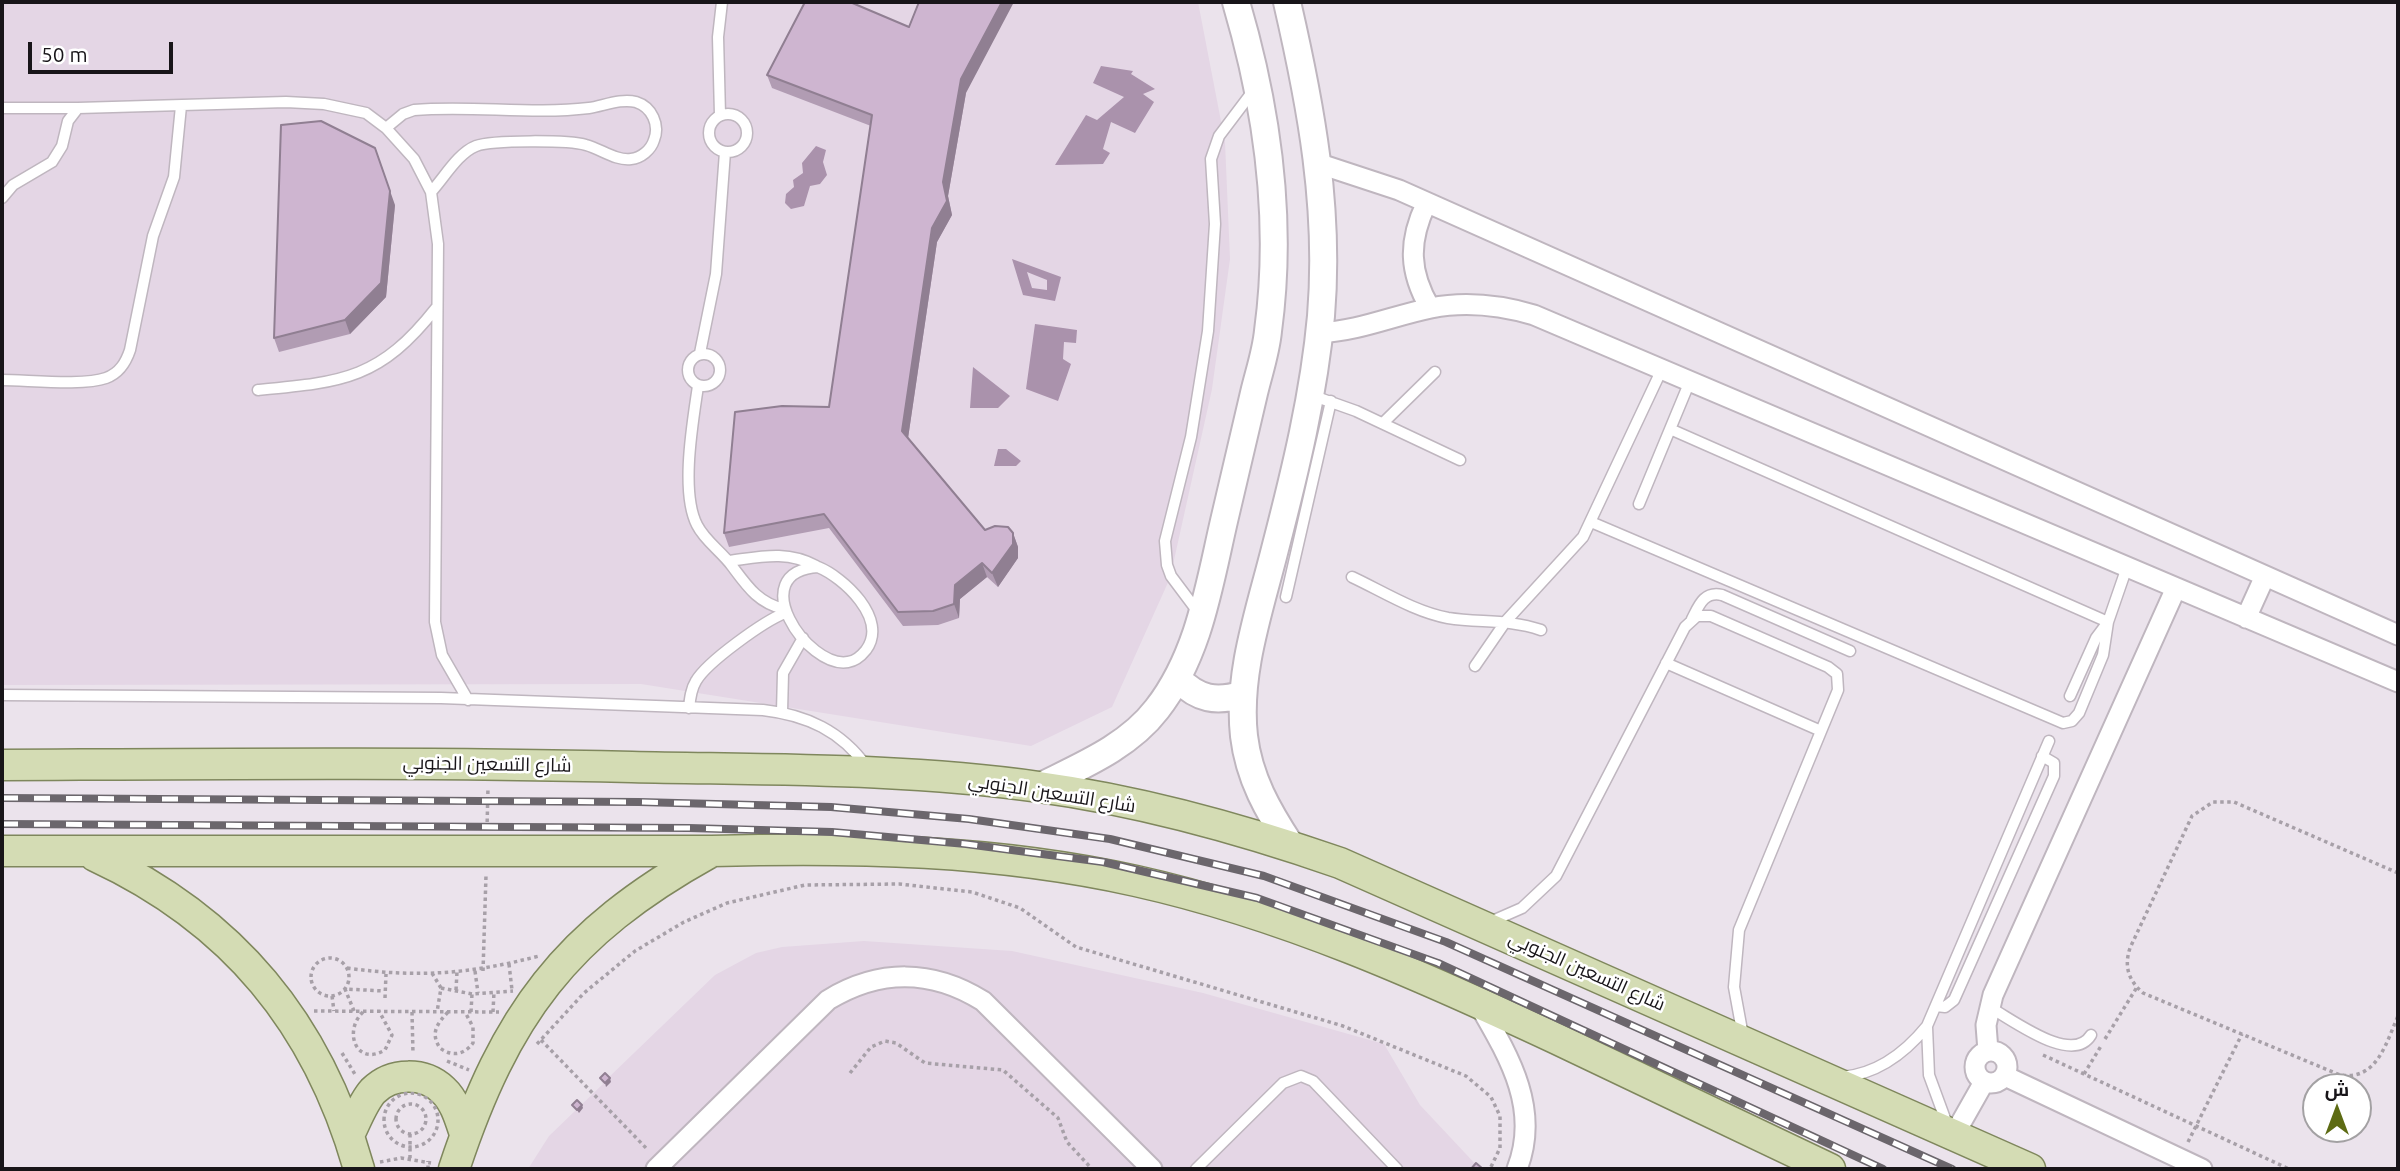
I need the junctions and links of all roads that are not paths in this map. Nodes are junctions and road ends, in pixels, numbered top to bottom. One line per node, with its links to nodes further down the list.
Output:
1 (722, 2): 5 (lane)
2 (730, 2): 5 (lane)
3 (1236, 2): 6 (street)
4 (1287, 2): 13 (street)
5 (719, 15): 10 (lane)
6 (1257, 85): 41 (street); 41 (lane)
7 (181, 106): 9 (lane); 11 (lane); 23 (lane)
8 (2, 107): 9 (lane)
9 (78, 108): 14 (lane)
10 (720, 116): 12 (lane); 12 (lane)
11 (386, 128): 15 (lane); 15 (lane)
12 (724, 152): 20 (lane)
13 (1320, 164): 16 (street); 19 (street)
14 (3, 192)
15 (431, 192): 17 (lane)
16 (1426, 204): 18 (street); 36 (street)
17 (436, 307): 26 (lane); 57 (lane)
18 (1430, 309): 19 (street); 21 (street)
19 (1319, 333): 27 (street)
20 (700, 353): 25 (lane); 25 (lane)
21 (1662, 369): 24 (street); 32 (lane)
22 (1435, 372): 28 (lane)
23 (2, 380)
24 (1690, 381): 29 (lane); 35 (street)
25 (698, 386): 33 (lane)
26 (258, 390)
27 (1321, 398): 28 (lane); 39 (lane); 54 (street)
28 (1382, 423): 30 (lane)
29 (1670, 429): 31 (lane); 45 (lane)
30 (1460, 460)
31 (1639, 504)
32 (1591, 522): 44 (lane); 45 (lane)
33 (729, 561): 34 (lane); 40 (lane)
34 (818, 567): 40 (lane); 48 (lane)
35 (2127, 567): 38 (street); 45 (lane)
36 (2265, 576): 42 (street); 47 (street)
37 (1352, 577): 44 (lane)
38 (2176, 588): 42 (street); 73 (street)
39 (1286, 597)
40 (785, 611): 48 (lane); 58 (lane)
41 (1202, 617): 52 (street)
42 (2246, 618): 53 (street)
43 (1692, 619): 49 (lane); 50 (lane); 60 (lane)
44 (1506, 621): 46 (lane); 51 (lane)
45 (2108, 622): 56 (lane)
46 (1541, 630)
47 (2398, 635)
48 (803, 638): 59 (lane)
49 (1850, 652)
50 (1667, 663): 60 (lane); 70 (lane)
51 (1475, 666)
52 (1178, 679): 54 (street); 65 (street)
53 (2398, 682)
54 (1243, 694): 66 (street)
55 (2, 695): 57 (lane)
56 (2070, 696)
57 (468, 700): 58 (lane)
58 (689, 708): 59 (lane)
59 (782, 712): 64 (lane)
60 (1821, 731): 76 (lane)
61 (2049, 741): 62 (lane)
62 (2042, 756): 72 (lane); 72 (lane)
63 (2, 765): 64 (main road, شارع التسعين الجنوبي)
64 (871, 772): 65 (main road, شارع التسعين الجنوبي)
65 (1039, 787): 66 (main road, شارع التسعين الجنوبي)
66 (1291, 846): 70 (main road, شارع التسعين الجنوبي)
67 (712, 851): 68 (main road); 71 (main road); 81 (main road)
68 (89, 853): 69 (main road); 82 (main road)
69 (4, 855)
70 (1482, 925): 76 (main road, شارع التسعين الجنوبي)
71 (1478, 1002): 90 (street); 91 (main road)
72 (1936, 1006): 74 (lane)
73 (1989, 1006): 75 (lane); 77 (street)
74 (1927, 1027): 79 (lane); 83 (lane)
75 (2091, 1035)
76 (1744, 1040): 79 (main road, شارع التسعين الجنوبي)
77 (1988, 1051): 78 (street); 80 (street)
78 (2005, 1076): 80 (street); 93 (street)
79 (1829, 1078): 83 (main road, شارع التسعين الجنوبي)
80 (1984, 1082): 83 (street)
81 (465, 1134): 82 (main road); 84 (main road)
82 (349, 1135): 86 (main road)
83 (1954, 1135): 92 (main road, شارع التسعين الجنوبي)
84 (439, 1165)
85 (659, 1166): 87 (street)
86 (365, 1167)
87 (1152, 1169)
88 (1196, 1169): 89 (lane)
89 (1397, 1169)
90 (1517, 1169)
91 (1830, 1169)
92 (2030, 1169)
93 (2202, 1169)

